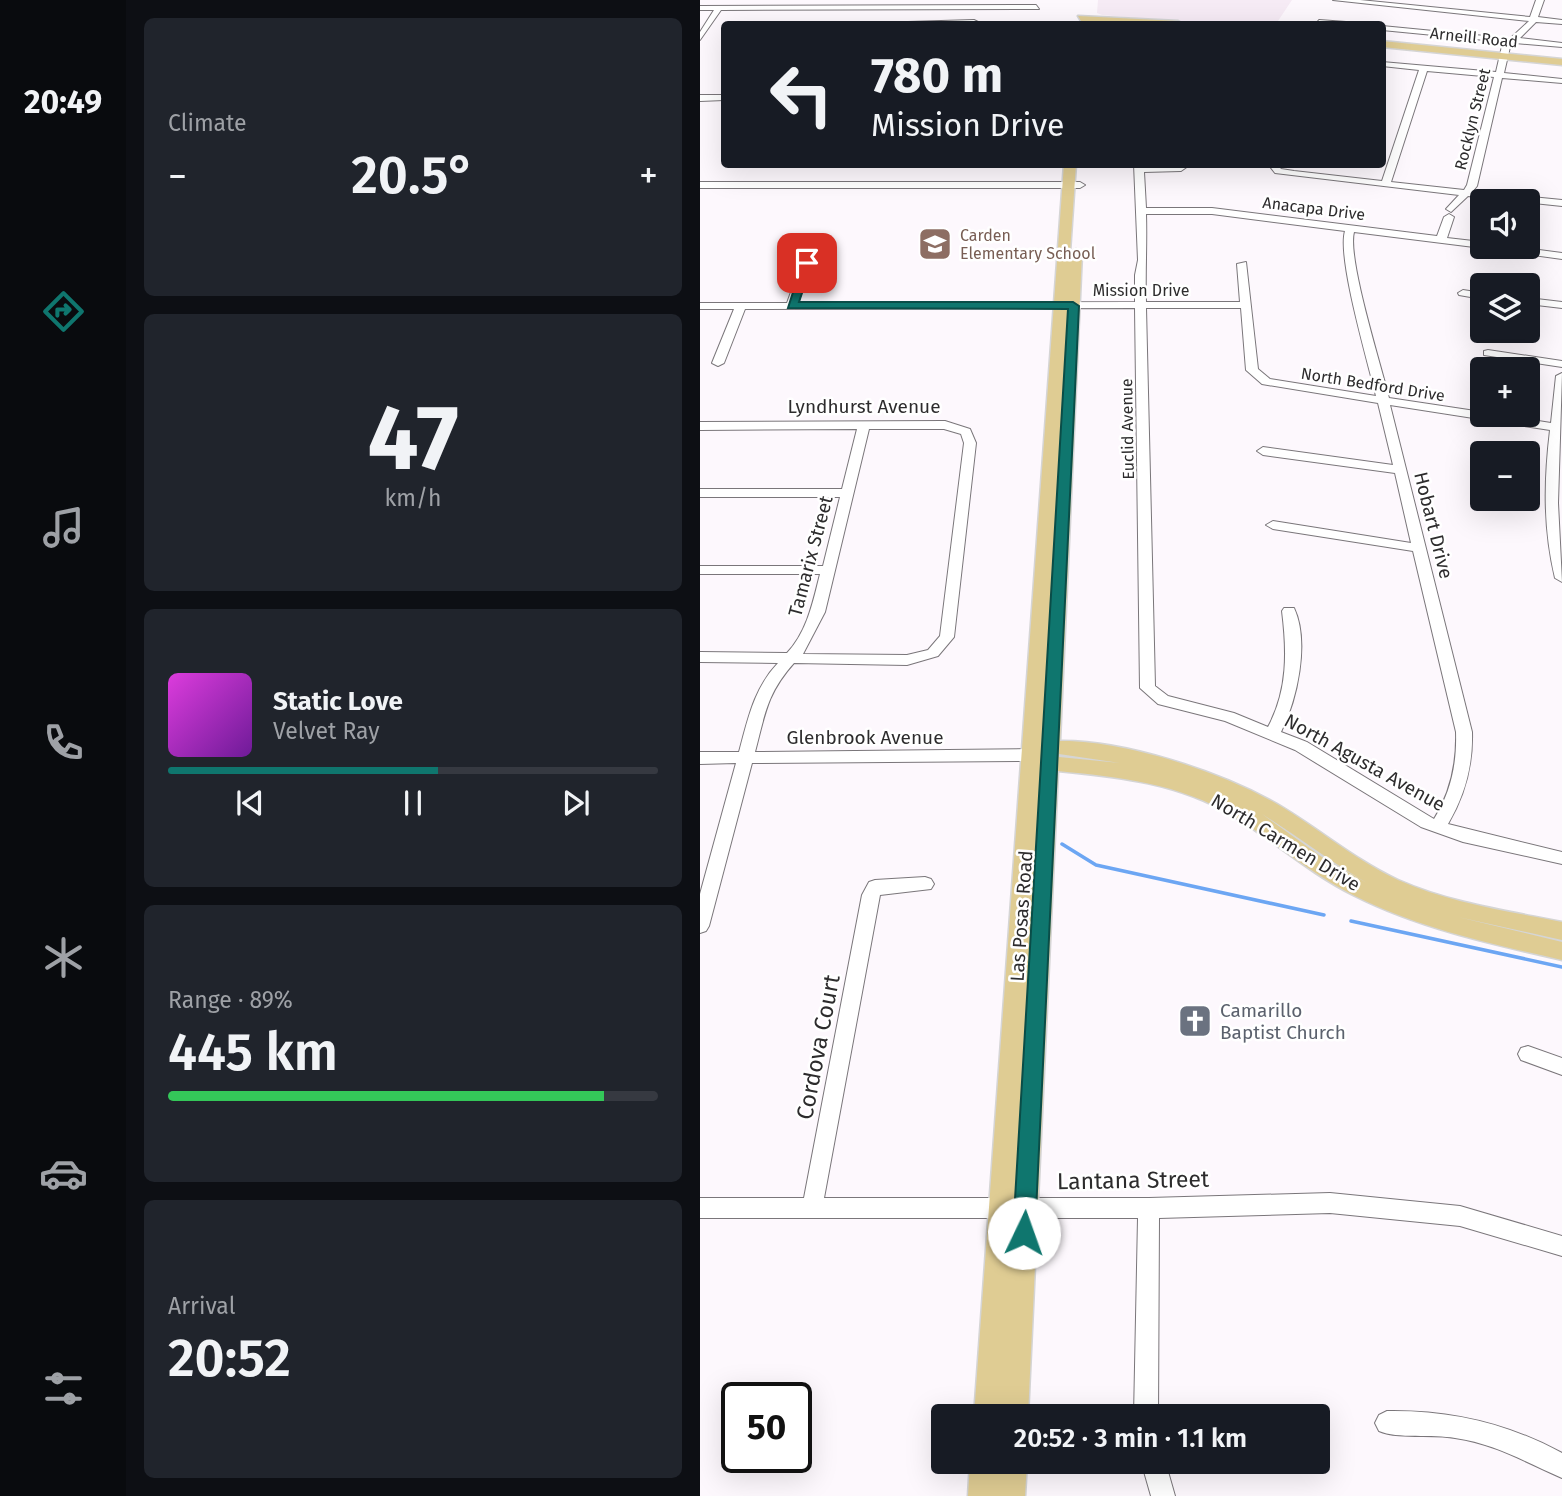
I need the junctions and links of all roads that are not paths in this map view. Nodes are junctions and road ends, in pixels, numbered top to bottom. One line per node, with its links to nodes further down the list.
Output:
1 (1083, 0): 14 (main road)
2 (1338, 0): 6 (street)
3 (1472, 0): 12 (street)
4 (1540, 0): 13 (street)
5 (1092, 1): 14 (main road)
6 (1400, 3): 11 (street)
7 (955, 4): 8 (street); 10 (street)
8 (1036, 7)
9 (700, 8): 10 (street)
10 (719, 8): 18 (street)
11 (1438, 10): 12 (street); 17 (street)
12 (1467, 13): 13 (street)
13 (1534, 19): 15 (street); 20 (street, Rocklyn Street)
14 (1086, 21)
15 (1562, 22)
16 (1386, 28): 17 (street)
17 (1430, 33): 19 (street)
18 (700, 38)
19 (1485, 38)
20 (1511, 40): 21 (street); 23 (street, Rocklyn Street)
21 (1562, 45)
22 (1386, 46): 23 (main road, Arneill Road)
23 (1503, 58): 25 (main road, Arneill Road); 27 (street, Rocklyn Street)
24 (1386, 64): 26 (street)
25 (1562, 64)
26 (1424, 68): 27 (street); 36 (street)
27 (1499, 75): 28 (street); 38 (street, Rocklyn Street)
28 (1562, 81)
29 (721, 98): 30 (street)
30 (702, 100)
31 (1071, 168): 35 (main road, Las Posas Road)
32 (1081, 168): 35 (main road, Las Posas Road)
33 (1139, 168): 41 (street, Euclid Avenue)
34 (1276, 168): 36 (street)
35 (1075, 184): 37 (street); 58 (main road, Las Posas Road)
36 (1386, 184): 38 (street)
37 (700, 185)
38 (1468, 192): 40 (street); 43 (street, Rocklyn Street)
39 (1562, 196): 40 (street)
40 (1562, 203)
41 (1142, 211): 42 (street, Anacapa Drive); 53 (street, Euclid Avenue)
42 (1350, 229): 43 (street, Anacapa Drive); 63 (street, Hobart Drive)
43 (1441, 240): 45 (street, Anacapa Drive)
44 (814, 242): 52 (street)
45 (1470, 244)
46 (1540, 253): 47 (street)
47 (1562, 256)
48 (1242, 264): 54 (street)
49 (1463, 293): 50 (street)
50 (1470, 294)
51 (1540, 302): 55 (street)
52 (792, 305): 57 (street, Mission Drive); 58 (street, Mission Drive)
53 (1141, 305): 54 (street, Mission Drive); 58 (street, Mission Drive); 80 (street, Euclid Avenue)
54 (1247, 305): 63 (street, North Bedford Drive)
55 (1562, 305)
56 (700, 306): 57 (street, Mission Drive)
57 (741, 306): 60 (street)
58 (1066, 306): 82 (main road, Las Posas Road)
59 (1488, 353): 61 (street)
60 (718, 363)
61 (1562, 364)
62 (1562, 376): 66 (street)
63 (1382, 402): 66 (street, North Bedford Drive); 68 (street, Hobart Drive)
64 (700, 426): 65 (street, Lyndhurst Avenue)
65 (864, 426): 70 (street, Tamarix Street); 77 (street, Lyndhurst Avenue)
66 (1560, 428): 75 (street)
67 (1263, 451): 68 (street)
68 (1401, 470): 72 (street, Hobart Drive)
69 (700, 493): 70 (street)
70 (846, 494): 74 (street, Tamarix Street)
71 (1273, 525): 72 (street)
72 (1420, 548): 85 (street, Hobart Drive)
73 (700, 570): 74 (street)
74 (827, 570): 78 (street, Tamarix Street)
75 (1562, 578)
76 (1289, 611): 81 (street)
77 (933, 653): 78 (street)
78 (793, 656): 79 (street); 84 (street, Tamarix Street)
79 (700, 657)
80 (1152, 692): 81 (street, North Agusta Avenue)
81 (1272, 734): 85 (street, North Agusta Avenue)
82 (1045, 755): 84 (street, Glenbrook Avenue); 90 (main road, North Carmen Drive); 91 (main road, North Carmen Drive); 95 (main road, Las Posas Road)
83 (700, 758): 84 (street, Glenbrook Avenue)
84 (744, 759): 87 (street, Tamarix Street)
85 (1438, 827): 86 (street, North Agusta Avenue)
86 (1562, 858)
87 (707, 873): 89 (street, Tamarix Street)
88 (925, 884): 97 (street, Cordova Court)
89 (700, 926)
90 (1562, 931)
91 (1562, 951)
92 (1528, 1054): 93 (street)
93 (1562, 1067)
94 (700, 1208): 97 (street, Lantana Street)
95 (1014, 1208): 96 (street, Lantana Street); 97 (street, Lantana Street); 99 (main road, Las Posas Road); 100 (main road, Las Posas Road)
96 (1149, 1208): 98 (street, Lantana Street); 101 (street)
97 (812, 1209)
98 (1562, 1246)
99 (990, 1404)
100 (1014, 1404)
101 (1146, 1404)
102 (1387, 1423): 103 (street)
103 (1562, 1466)
104 (984, 1474): 107 (main road)
105 (1011, 1474): 108 (main road)
106 (1157, 1474): 109 (street)
107 (983, 1496)
108 (1010, 1496)
109 (1163, 1496)

